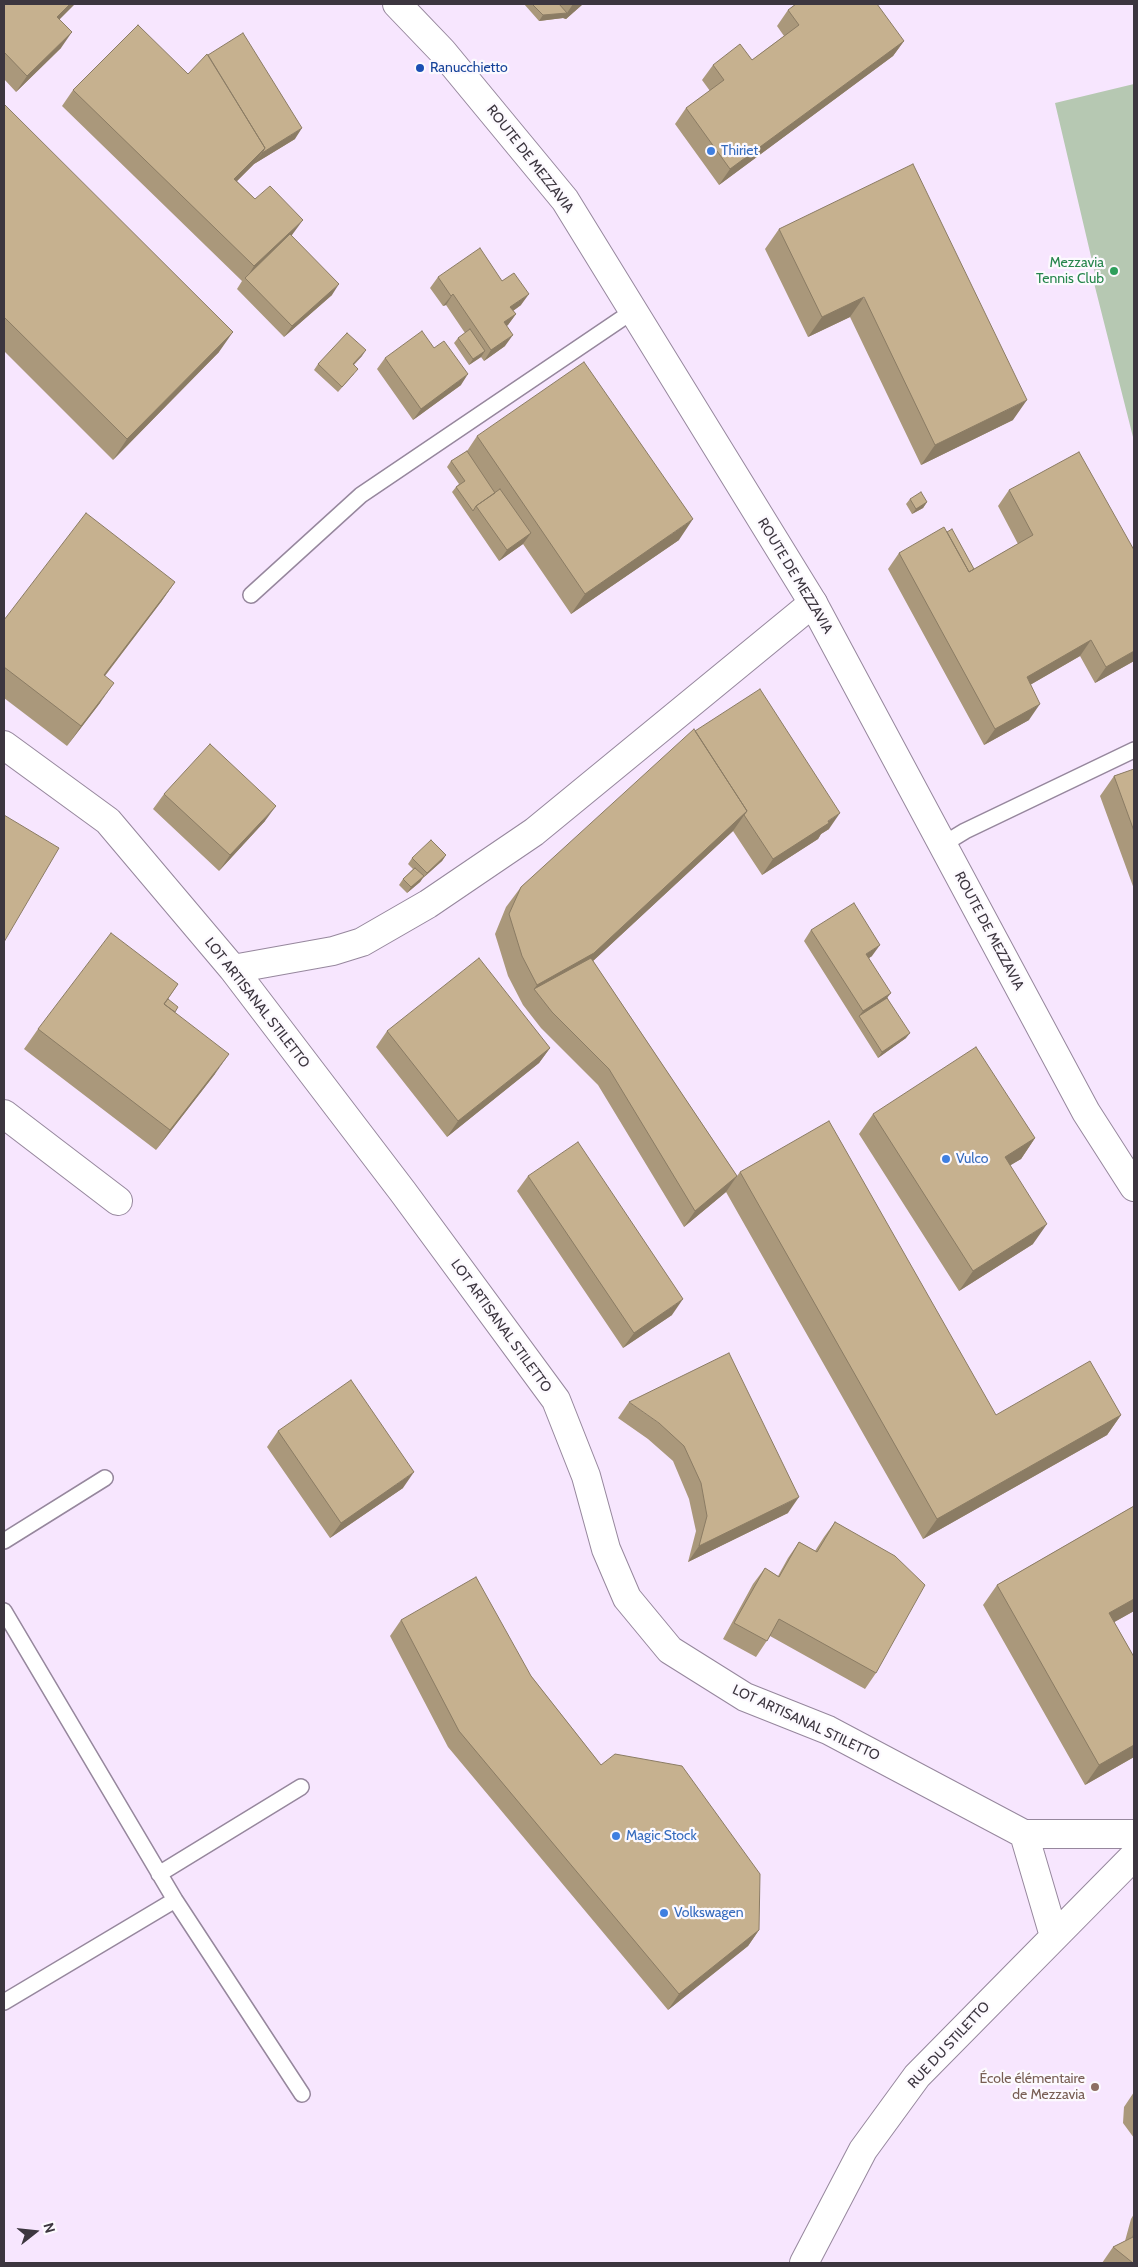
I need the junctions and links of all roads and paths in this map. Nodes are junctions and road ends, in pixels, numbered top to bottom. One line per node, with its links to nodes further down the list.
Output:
1 (397, 4): 2 (street, ROUTE DE MEZZAVIA)
2 (633, 311): 3 (lane); 4 (street, ROUTE DE MEZZAVIA)
3 (251, 594)
4 (814, 603): 7 (street, ROUTE DE MEZZAVIA); 8 (street)
5 (4, 745): 8 (street, LOT ARTISANAL STILETTO)
6 (1134, 750): 7 (lane)
7 (942, 844): 10 (street, ROUTE DE MEZZAVIA)
8 (233, 969): 16 (street, LOT ARTISANAL STILETTO)
9 (4, 1114): 11 (street)
10 (1134, 1187)
11 (118, 1201)
12 (106, 1478): 13 (lane)
13 (4, 1541)
14 (4, 1611): 19 (lane)
15 (302, 1787): 19 (lane)
16 (1024, 1834): 17 (street); 21 (street)
17 (1134, 1834)
18 (1134, 1856): 21 (street, RUE DU STILETTO)
19 (159, 1874): 20 (lane)
20 (175, 1900): 22 (lane); 23 (lane)
21 (1054, 1936): 24 (street, RUE DU STILETTO)
22 (4, 2002)
23 (302, 2094)
24 (804, 2263)

